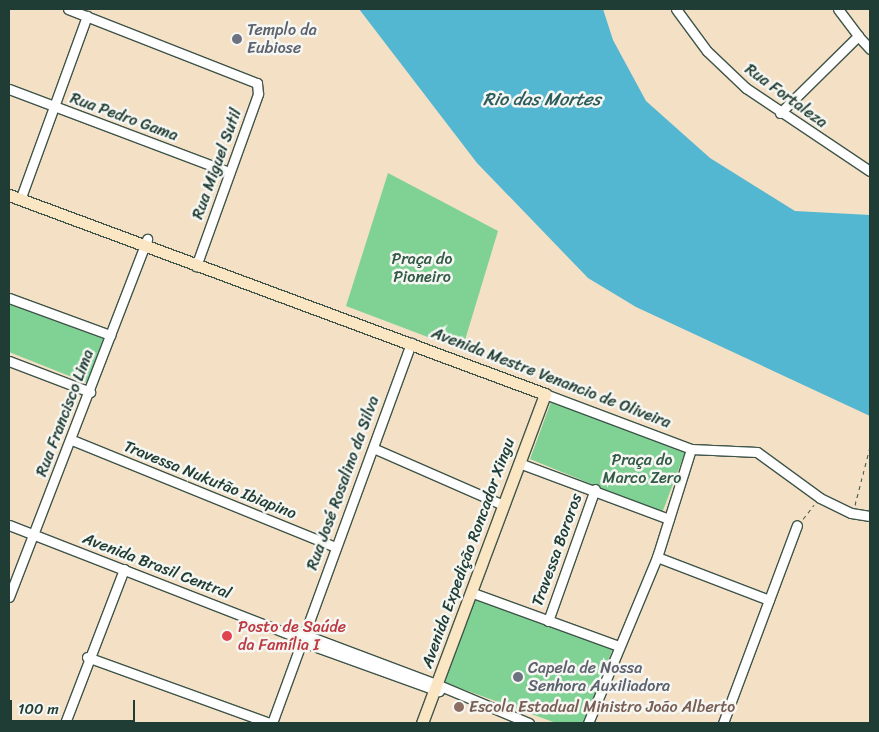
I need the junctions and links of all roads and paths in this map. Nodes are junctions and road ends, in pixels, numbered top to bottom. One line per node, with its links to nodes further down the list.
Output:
1 (68, 9): 4 (street)
2 (676, 9): 9 (street, Rua Fortaleza)
3 (838, 9): 5 (street)
4 (87, 16): 8 (street); 11 (street, Rua Miguel Sutil)
5 (858, 36): 6 (street); 9 (street)
6 (870, 49)
7 (9, 89): 8 (street, Rua Pedro Gama)
8 (52, 106): 11 (street, Rua Pedro Gama); 14 (street)
9 (780, 114): 10 (street, Rua Fortaleza)
10 (870, 171)
11 (229, 172): 16 (street, Rua Miguel Sutil)
12 (9, 187): 14 (street, Avenida Mestre Venancio de Oliveira)
13 (9, 195): 14 (street, Avenida Mestre Venancio de Oliveira)
14 (22, 196): 15 (street, Avenida Mestre Venancio de Oliveira)
15 (145, 243): 16 (street, Avenida Mestre Venancio de Oliveira); 18 (street, Rua Francisco Lima)
16 (198, 263): 19 (street, Avenida Mestre Venancio de Oliveira)
17 (9, 298): 18 (street)
18 (110, 335): 21 (street, Rua Francisco Lima)
19 (411, 343): 22 (street, Avenida Mestre Venancio de Oliveira); 24 (street, Rua José Rosalino da Silva)
20 (9, 361): 21 (street)
21 (90, 392): 23 (street, Rua Francisco Lima)
22 (545, 394): 26 (street, Avenida Mestre Venancio de Oliveira); 27 (street, Avenida Expedição Roncador Xingu)
23 (72, 440): 36 (street, Rua Francisco Lima); 37 (street, Travessa Nukutão Ibiapino)
24 (373, 448): 30 (street); 37 (street, Rua José Rosalino da Silva)
25 (869, 448): 31 (path)
26 (691, 449): 29 (street, Avenida Mestre Venancio de Oliveira); 33 (street)
27 (519, 463): 28 (street); 30 (street, Avenida Expedição Roncador Xingu)
28 (595, 489): 33 (street); 43 (street, Travessa Bororos)
29 (820, 498): 31 (street, Avenida Mestre Venancio de Oliveira); 35 (path)
30 (501, 504): 40 (street, Avenida Expedição Roncador Xingu)
31 (851, 513): 32 (street, Avenida Mestre Venancio de Oliveira)
32 (870, 516)
33 (669, 519): 38 (street)
34 (9, 525): 36 (street, Avenida Brasil Central)
35 (798, 526): 42 (street)
36 (32, 534): 39 (street, Avenida Brasil Central); 41 (street, Rua Francisco Lima)
37 (336, 548): 44 (street, Rua José Rosalino da Silva)
38 (656, 557): 42 (street); 45 (street)
39 (124, 569): 44 (street, Avenida Brasil Central); 46 (street)
40 (473, 592): 43 (street); 47 (street, Avenida Expedição Roncador Xingu)
41 (9, 597)
42 (769, 600): 53 (street)
43 (548, 621): 45 (street)
44 (299, 638): 47 (street, Avenida Brasil Central); 49 (street, Rua José Rosalino da Silva)
45 (619, 646): 52 (street)
46 (88, 657): 48 (street); 49 (street)
47 (437, 689): 50 (street, Avenida Expedição Roncador Xingu); 51 (street, Avenida Brasil Central)
48 (66, 723)
49 (271, 723)
50 (422, 723)
51 (530, 723)
52 (588, 723)
53 (723, 723)

